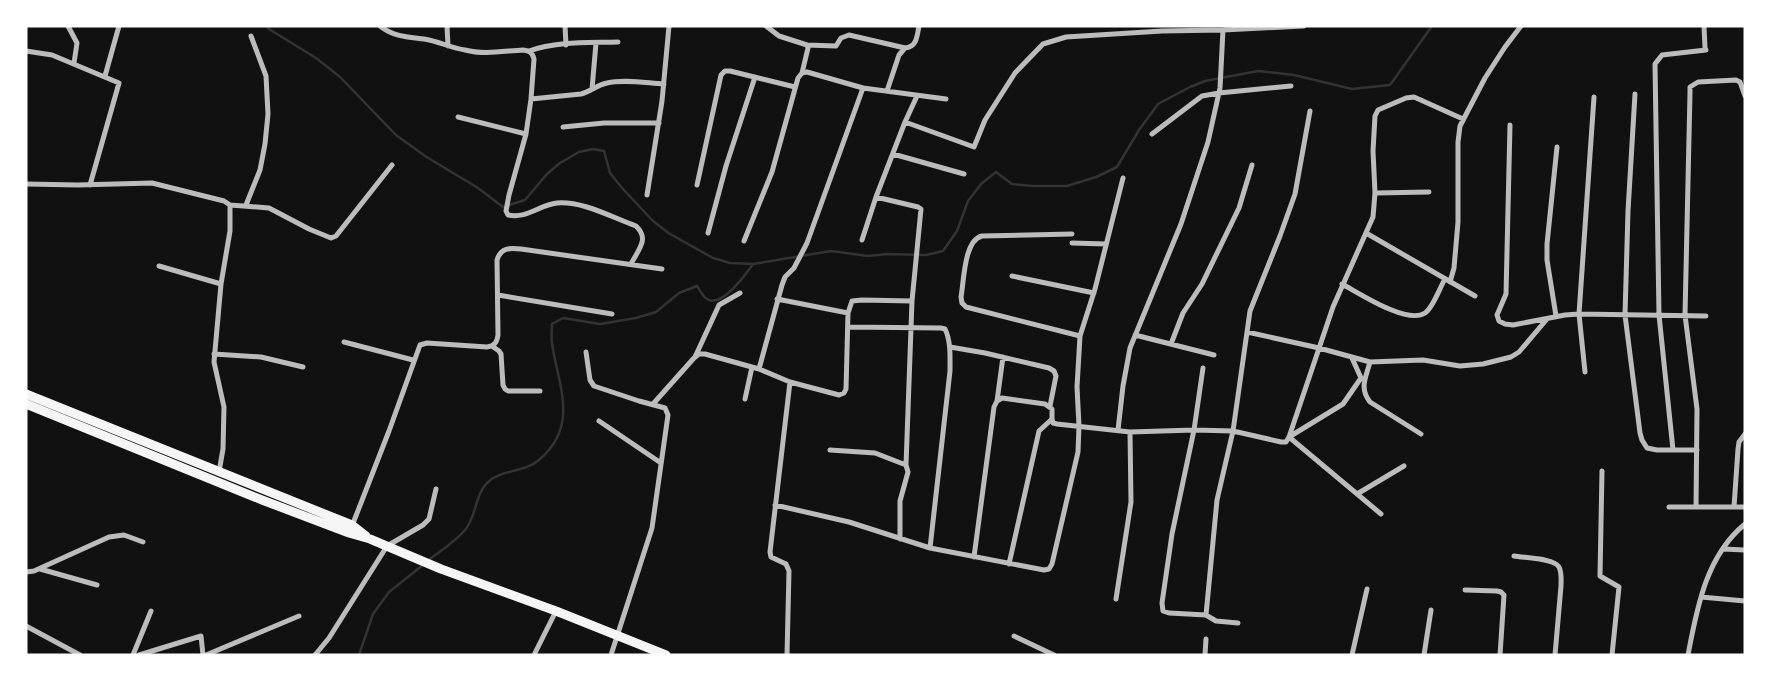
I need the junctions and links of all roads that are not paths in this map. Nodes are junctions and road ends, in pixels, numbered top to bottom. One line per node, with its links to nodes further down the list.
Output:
1 (68, 26): 23 (street)
2 (119, 26): 25 (street)
3 (380, 26): 19 (street)
4 (447, 26): 19 (street)
5 (565, 26): 17 (street)
6 (669, 26): 27 (street)
7 (766, 26): 18 (street)
8 (919, 26): 20 (street)
9 (1304, 26): 12 (street)
10 (1521, 26): 42 (street)
11 (1704, 26): 89 (street)
12 (1297, 27): 13 (street)
13 (1223, 30): 33 (street); 43 (street)
14 (251, 36): 63 (street)
15 (618, 42): 16 (street)
16 (596, 43): 17 (street); 31 (street)
17 (566, 44): 22 (street)
18 (807, 45): 20 (street); 24 (street)
19 (448, 46): 22 (street)
20 (905, 48): 32 (street)
21 (26, 51): 23 (street)
22 (529, 51): 38 (street)
23 (74, 63): 25 (street)
24 (802, 72): 29 (street); 30 (street)
25 (105, 76): 56 (street)
26 (755, 77): 29 (street); 57 (street); 64 (street)
27 (664, 84): 31 (street); 44 (street)
28 (1291, 86): 33 (street)
29 (795, 87): 68 (street)
30 (863, 88): 32 (street); 83 (street)
31 (592, 89): 38 (street)
32 (887, 91): 35 (street)
33 (1219, 91): 48 (street); 97 (street)
34 (1635, 94): 88 (street)
35 (917, 96): 39 (street); 43 (street)
36 (1745, 96): 91 (street)
37 (1594, 97): 87 (street)
38 (531, 99): 47 (street)
39 (946, 99)
40 (1310, 111): 96 (street)
41 (458, 117): 47 (street)
42 (1463, 119): 59 (street); 76 (street)
43 (905, 122): 50 (street)
44 (659, 123): 46 (street); 60 (street)
45 (1510, 125): 93 (street)
46 (563, 127)
47 (526, 134): 71 (street)
48 (1152, 134)
49 (1557, 147): 90 (street)
50 (893, 154): 53 (street); 61 (street)
51 (1252, 164): 100 (street)
52 (392, 166): 63 (street)
53 (964, 174)
54 (1123, 178): 70 (street)
55 (26, 184): 56 (street)
56 (90, 185): 62 (street)
57 (697, 185)
58 (1429, 192): 59 (street)
59 (1375, 193): 65 (street)
60 (647, 194)
61 (876, 197): 67 (street); 84 (street)
62 (230, 205): 63 (street); 77 (street)
63 (246, 205)
64 (708, 233)
65 (1366, 233): 75 (street); 78 (street)
66 (1072, 234): 98 (street)
67 (862, 240)
68 (744, 241)
69 (1072, 243): 70 (street)
70 (1106, 244): 80 (street)
71 (631, 264): 73 (street); 81 (street)
72 (159, 266): 77 (street)
73 (662, 269)
74 (1012, 276): 80 (street)
75 (1445, 279): 76 (street); 78 (street)
76 (1450, 282): 82 (street)
77 (221, 284): 105 (street)
78 (1342, 284): 103 (street)
79 (740, 293): 108 (street)
80 (1094, 293): 98 (street)
81 (498, 295): 86 (street); 101 (street)
82 (1476, 296)
83 (777, 299): 85 (street); 115 (street)
84 (912, 300): 85 (street); 95 (street)
85 (848, 312): 94 (street)
86 (612, 314)
87 (1580, 314): 88 (street); 90 (street); 116 (street)
88 (1625, 314): 89 (street); 136 (street)
89 (1659, 315): 91 (street); 136 (street)
90 (1556, 316): 93 (street)
91 (1685, 316): 92 (street); 137 (street)
92 (1706, 316)
93 (1547, 319): 111 (street)
94 (848, 327): 95 (street); 117 (street)
95 (912, 328): 102 (street); 139 (street)
96 (1247, 332): 103 (street); 131 (street)
97 (1136, 335): 100 (street); 128 (street)
98 (1080, 336): 127 (street)
99 (344, 342): 110 (street)
100 (1171, 344): 106 (street)
101 (492, 346): 110 (street); 118 (street)
102 (950, 347): 107 (street); 156 (street)
103 (1319, 348): 109 (street); 134 (street)
104 (586, 352): 123 (street)
105 (214, 354): 112 (street); 142 (street)
106 (1214, 355)
107 (1003, 356): 121 (street); 124 (street)
108 (694, 358): 113 (street); 123 (street)
109 (1352, 358): 111 (street); 134 (street)
110 (413, 360): 152 (street)
111 (1370, 362): 132 (street)
112 (303, 367)
113 (752, 367): 115 (street); 120 (street)
114 (1204, 368): 129 (street)
115 (759, 369): 117 (street)
116 (1584, 372)
117 (790, 382): 145 (street)
118 (540, 392)
119 (26, 394): 142 (main road)
120 (745, 399)
121 (997, 402): 124 (street); 160 (street)
122 (26, 404): 152 (main road)
123 (653, 404): 138 (street)
124 (1050, 406): 125 (street)
125 (1052, 419): 127 (street); 161 (street)
126 (599, 420): 138 (street)
127 (1079, 426): 128 (street); 161 (street)
128 (1118, 430): 130 (street)
129 (1194, 430): 130 (street); 131 (street); 174 (street)
130 (1130, 432): 168 (street)
131 (1233, 432): 134 (street); 174 (street)
132 (1421, 434)
133 (1745, 434): 148 (street)
134 (1289, 437): 144 (street)
135 (830, 450): 139 (street)
136 (1673, 450): 137 (street)
137 (1697, 450): 147 (street)
138 (662, 463): 177 (street)
139 (906, 465): 153 (street)
140 (1404, 466): 144 (street)
141 (1602, 471): 195 (street)
142 (219, 472): 152 (main road)
143 (436, 489): 155 (street)
144 (1357, 494): 150 (street)
145 (775, 505): 153 (street); 188 (street)
146 (1669, 507): 147 (street)
147 (1696, 507): 148 (street)
148 (1734, 507): 149 (street)
149 (1745, 507)
150 (1381, 514)
151 (1745, 524): 157 (street)
152 (350, 529): 155 (main road)
153 (900, 539): 156 (street)
154 (143, 542): 162 (street)
155 (387, 546): 172 (main road); 184 (street)
156 (930, 548): 160 (street)
157 (1723, 549): 158 (street); 167 (street)
158 (1745, 550)
159 (1514, 556): 194 (street)
160 (974, 557): 161 (street)
161 (1009, 564)
162 (40, 568): 163 (street); 164 (street)
163 (26, 572)
164 (97, 585)
165 (1367, 589): 191 (street)
166 (1465, 590): 193 (street)
167 (1701, 596): 169 (street); 196 (street)
168 (1116, 599)
169 (1745, 601)
170 (151, 610): 181 (street)
171 (1431, 610): 192 (street)
172 (556, 611): 177 (main road); 185 (street)
173 (299, 616): 183 (street)
174 (1206, 616): 175 (street)
175 (1238, 623)
176 (26, 626): 180 (street)
177 (617, 636): 186 (street); 187 (main road)
178 (1014, 636): 189 (street)
179 (1206, 639): 190 (street)
180 (77, 654)
181 (133, 655)
182 (140, 655): 183 (street)
183 (205, 655)
184 (315, 655)
185 (534, 655)
186 (611, 655)
187 (666, 655)
188 (787, 655)
189 (1054, 655)
190 (1205, 655)
191 (1352, 655)
192 (1424, 655)
193 (1500, 655)
194 (1554, 655)
195 (1612, 655)
196 (1688, 655)

